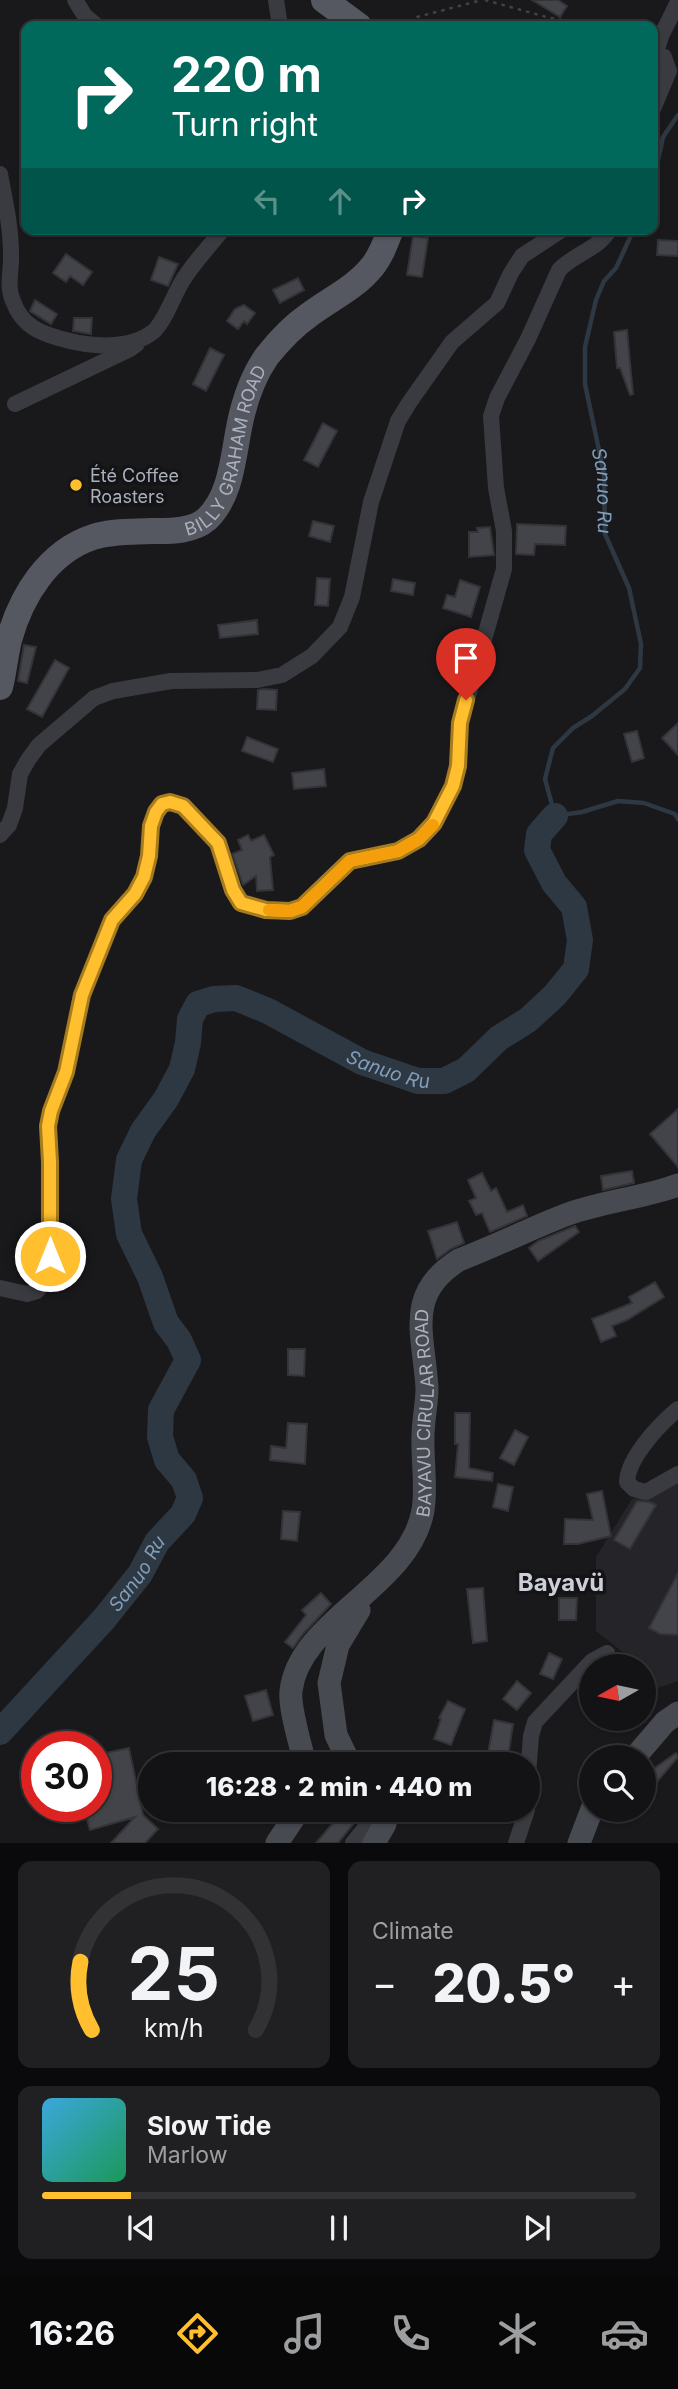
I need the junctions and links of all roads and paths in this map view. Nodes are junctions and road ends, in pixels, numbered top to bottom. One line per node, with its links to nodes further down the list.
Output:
1 (75, 0): 6 (street)
2 (276, 0): 7 (street)
3 (324, 0): 8 (main road)
4 (483, 0): 9 (path); 10 (path)
5 (678, 2): 11 (street)
6 (91, 21)
7 (279, 21)
8 (352, 21)
9 (410, 21)
10 (569, 21)
11 (658, 46)
12 (658, 59): 13 (street)
13 (658, 97)
14 (0, 174): 19 (street)
15 (218, 235): 19 (street)
16 (389, 235): 21 (main road, BILLY GRAHAM ROAD)
17 (554, 235): 23 (street)
18 (605, 235): 25 (street)
19 (153, 331): 20 (street)
20 (16, 404)
21 (5, 638): 22 (main road, BILLY GRAHAM ROAD)
22 (0, 687)
23 (0, 835)
24 (678, 1185): 28 (street, BAYAVU CIRULAR ROAD)
25 (0, 1288)
26 (678, 1409): 27 (street)
27 (678, 1474)
28 (369, 1591): 32 (street, BAYAVU CIRULAR ROAD); 33 (street)
29 (607, 1653): 34 (street)
30 (678, 1713): 31 (street)
31 (645, 1745)
32 (303, 1752)
33 (344, 1752)
34 (530, 1752)
35 (291, 1822): 40 (street)
36 (368, 1822): 41 (street)
37 (384, 1822): 42 (street)
38 (523, 1822): 43 (street)
39 (587, 1822): 44 (street)
40 (277, 1843)
41 (353, 1843)
42 (374, 1843)
43 (516, 1843)
44 (579, 1843)

